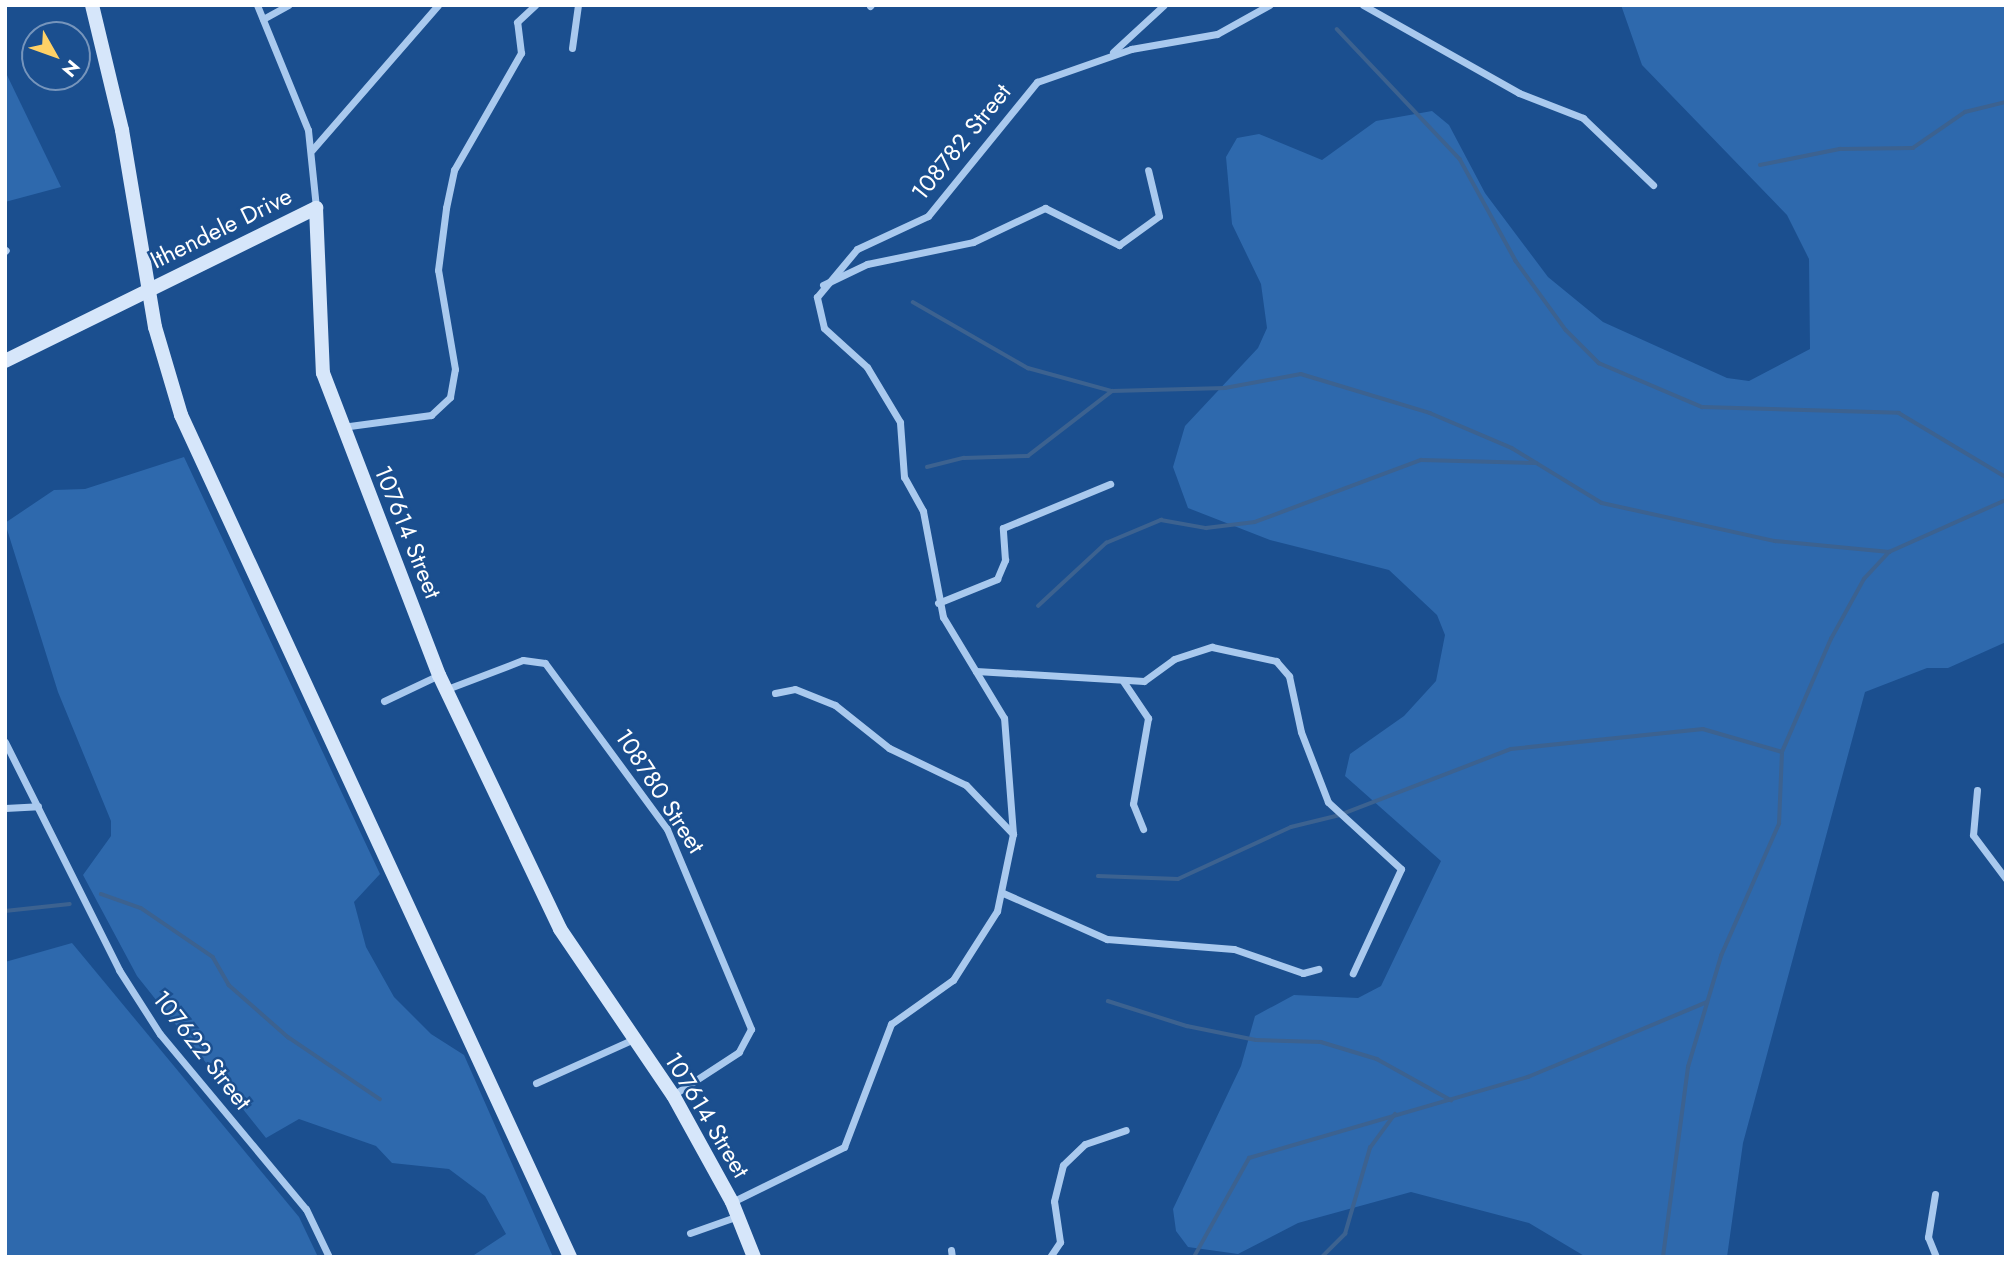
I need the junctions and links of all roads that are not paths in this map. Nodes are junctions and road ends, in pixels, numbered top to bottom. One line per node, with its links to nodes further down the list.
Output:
1 (92, 5): 18 (street)
2 (257, 5): 10 (street, 107614 Street)
3 (288, 5): 10 (street)
4 (438, 5): 13 (street)
5 (535, 5): 20 (street)
6 (578, 5): 11 (street)
7 (1164, 5): 12 (street)
8 (1269, 5): 12 (street, 108782 Street)
9 (1363, 5): 15 (street)
10 (263, 19): 13 (street, 107614 Street)
11 (572, 48)
12 (1110, 55): 17 (street, 108782 Street)
13 (312, 150): 16 (street, 107614 Street)
14 (1148, 170): 17 (street)
15 (1653, 185)
16 (316, 208): 18 (street, Ithendele Drive); 20 (street, 107614 Street)
17 (823, 285): 22 (street)
18 (147, 289): 19 (street, Ithendele Drive); 48 (street)
19 (5, 361)
20 (341, 428): 24 (street, 107614 Street)
21 (1110, 484): 22 (street)
22 (938, 603): 23 (street)
23 (975, 671): 25 (street); 34 (street)
24 (439, 675): 26 (street, 107614 Street); 28 (street)
25 (1122, 681): 33 (street); 38 (street)
26 (447, 690): 39 (street, 107614 Street); 41 (street, 108780 Street)
27 (775, 693): 34 (street)
28 (384, 701)
29 (5, 742): 31 (street, 107622 Street)
30 (1977, 790): 35 (street)
31 (37, 806): 32 (street); 47 (street, 107622 Street)
32 (5, 808)
33 (1143, 829)
34 (1013, 834): 36 (street)
35 (2006, 879)
36 (1003, 894): 37 (street); 44 (street)
37 (1318, 969)
38 (1353, 973)
39 (634, 1039): 40 (street, 107614 Street); 41 (street, 107614 Street)
40 (536, 1083)
41 (673, 1095): 44 (street, 107614 Street)
42 (1126, 1129): 50 (street)
43 (1935, 1194): 51 (street)
44 (732, 1202): 45 (street, 107614 Street)
45 (739, 1216): 46 (street, 107614 Street); 49 (street, 107614 Street)
46 (690, 1233)
47 (329, 1257)
48 (570, 1257)
49 (754, 1257)
50 (1050, 1257)
51 (1936, 1257)

